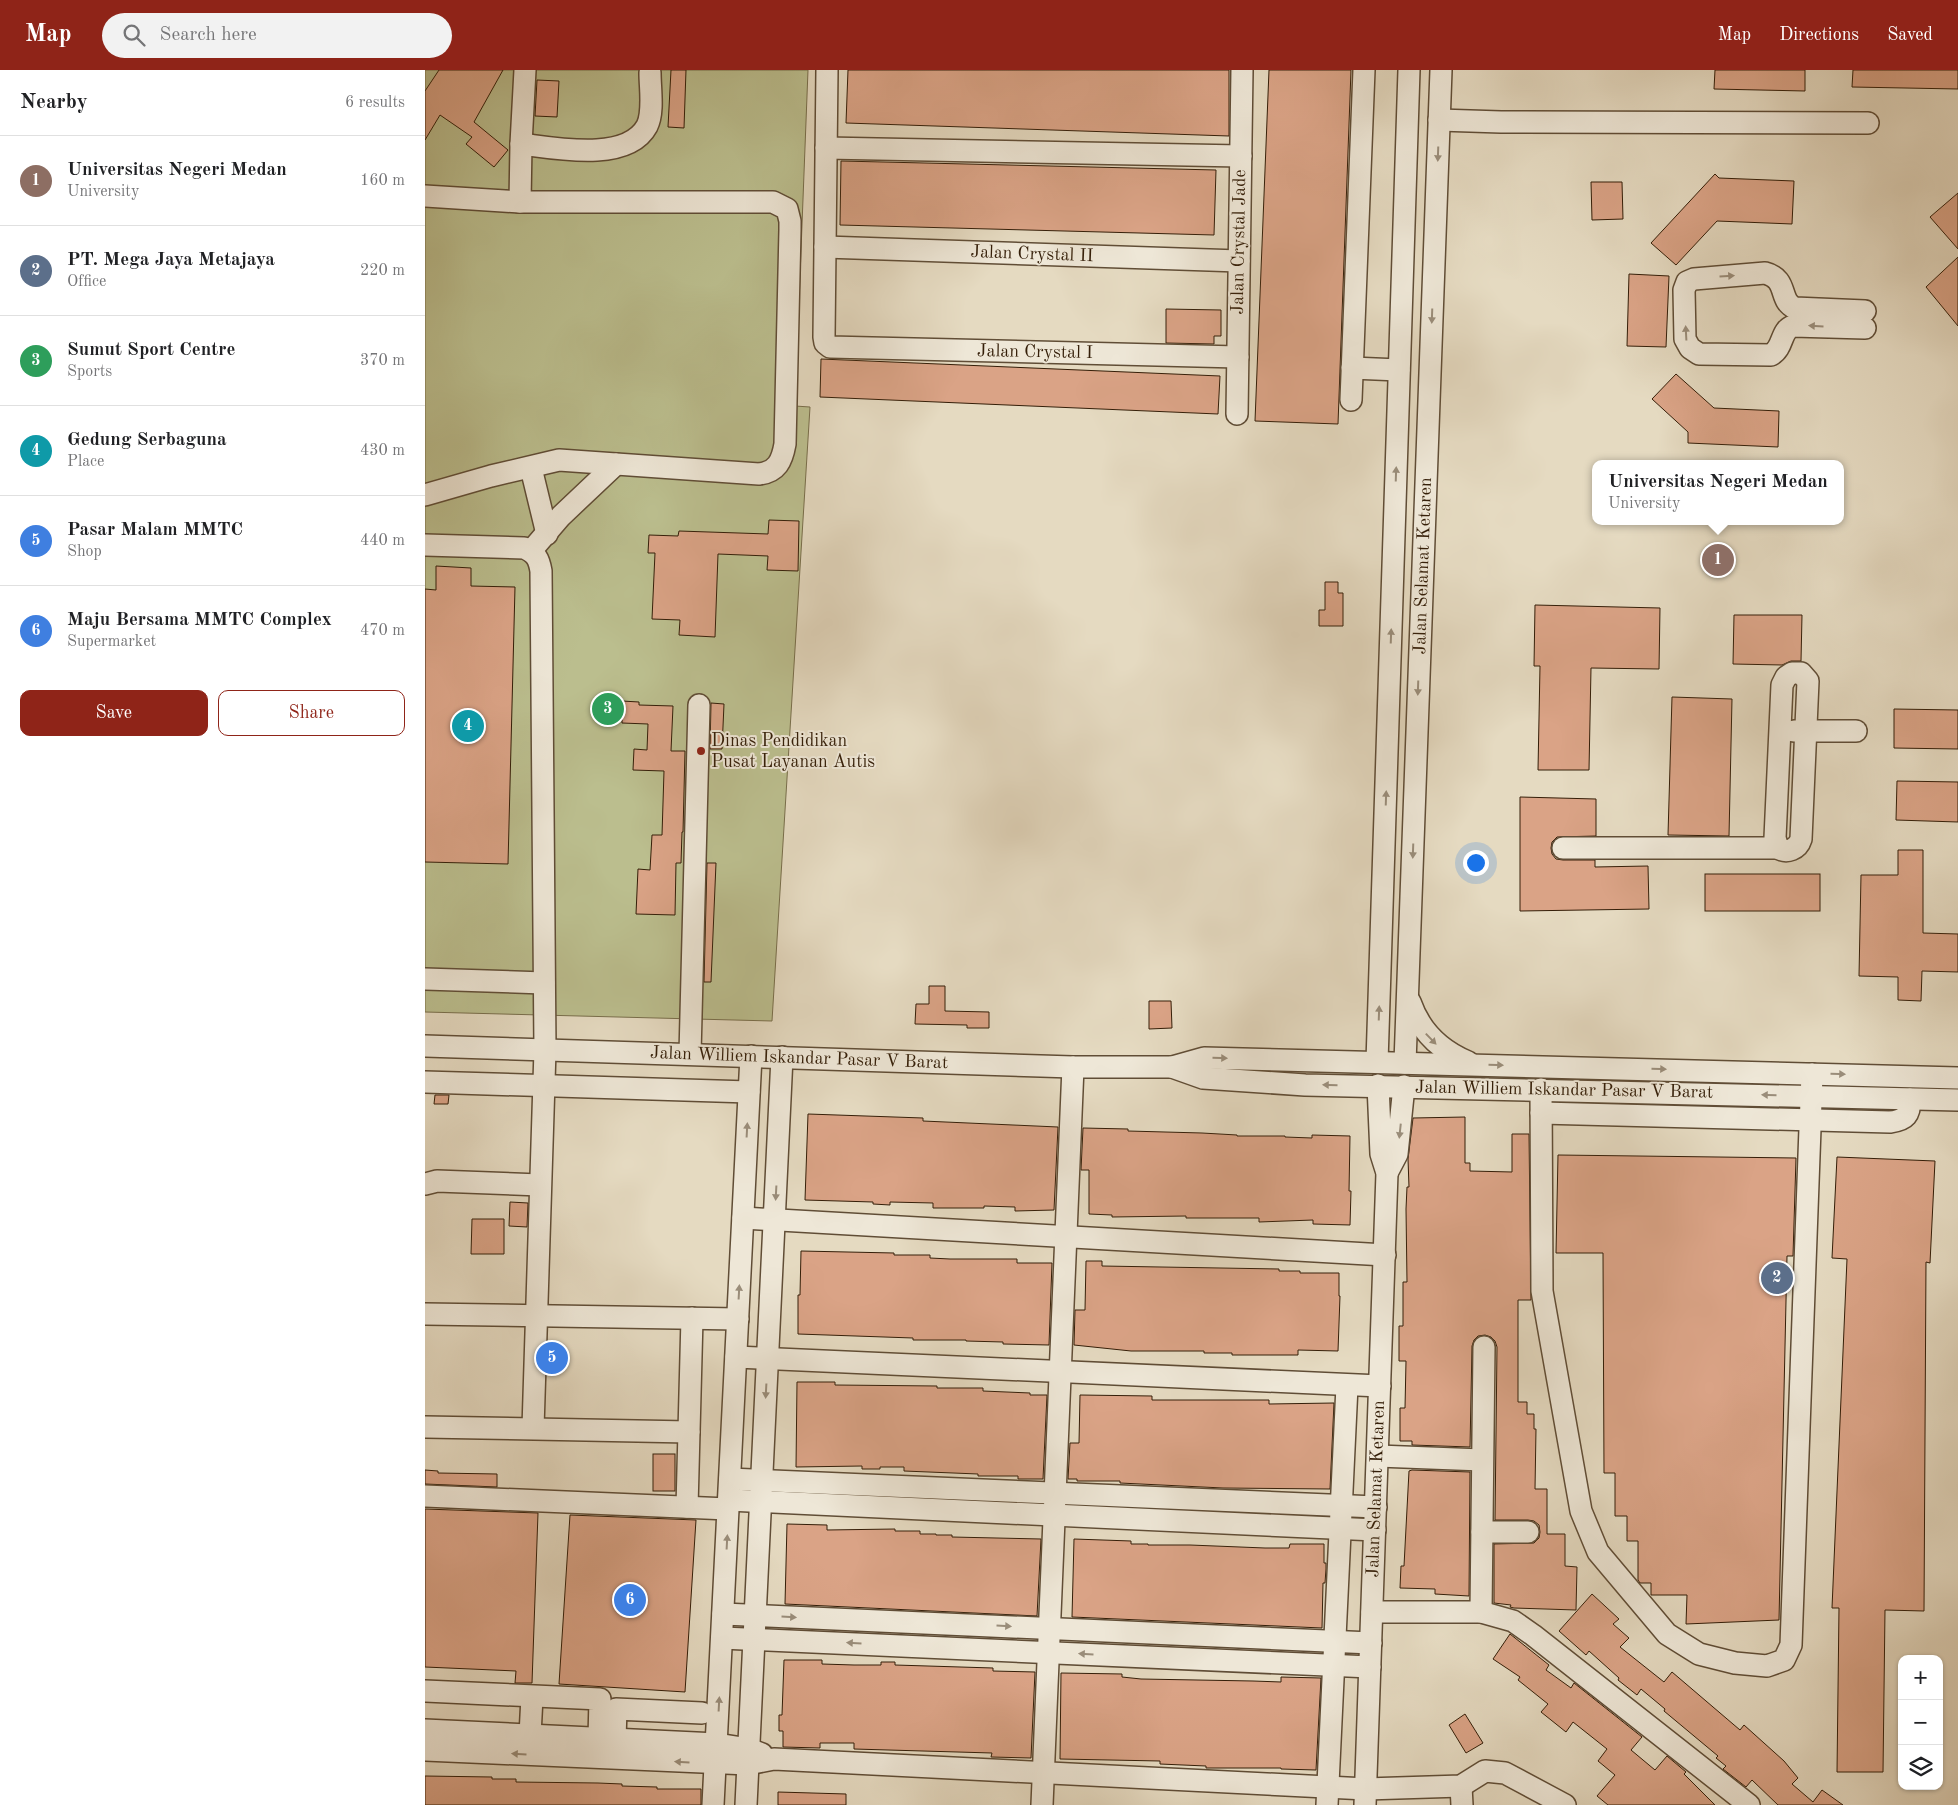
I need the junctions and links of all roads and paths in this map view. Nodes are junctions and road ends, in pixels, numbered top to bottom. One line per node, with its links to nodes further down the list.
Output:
1 (525, 70): 10 (street)
2 (827, 70): 11 (street)
3 (1242, 70): 12 (street, Jalan Crystal Jade)
4 (1364, 70): 21 (street)
5 (1409, 70): 17 (street, Jalan Selamat Ketaren)
6 (1441, 70): 8 (street, Jalan Selamat Ketaren)
7 (650, 73): 10 (street)
8 (1439, 120): 9 (street); 18 (street, Jalan Selamat Ketaren, one-way to 18)
9 (1868, 123)
10 (521, 144): 14 (street)
11 (826, 148): 12 (street); 15 (street)
12 (1241, 156): 16 (street, Jalan Crystal Jade)
13 (425, 196): 14 (street)
14 (520, 202): 25 (street)
15 (825, 247): 16 (street, Jalan Crystal II); 20 (street, Jalan Crystal I)
16 (1239, 261): 20 (street, Jalan Crystal Jade)
17 (1402, 282): 18 (street); 22 (street, Jalan Selamat Ketaren)
18 (1433, 284): 35 (street, Jalan Selamat Ketaren, one-way to 35)
19 (1865, 320): 19 (street, one-way to 19)
20 (1238, 357): 24 (street, Jalan Crystal Jade)
21 (1352, 368): 22 (street); 23 (street)
22 (1399, 370): 36 (street, Jalan Selamat Ketaren, one-way to 22)
23 (1351, 400)
24 (1237, 414)
25 (616, 464): 26 (street); 28 (street)
26 (531, 468): 27 (street); 28 (street)
27 (425, 495)
28 (547, 534): 30 (street)
29 (425, 545): 30 (street)
30 (531, 551): 40 (street)
31 (699, 705): 44 (street)
32 (1780, 730): 33 (street); 33 (street); 38 (street)
33 (1807, 731): 34 (street); 38 (street)
34 (1856, 731)
35 (1415, 772): 36 (street); 41 (street, Jalan Selamat Ketaren, one-way to 41)
36 (1387, 773): 47 (street, Jalan Selamat Ketaren, one-way to 36)
37 (1563, 848): 38 (street)
38 (1778, 848)
39 (425, 979): 40 (street)
40 (544, 983): 43 (street)
41 (1408, 997): 48 (street, Jalan Selamat Ketaren); 49 (street, one-way to 49)
42 (425, 1046): 43 (street, Jalan Williem Iskandar Pasar V Barat)
43 (545, 1050): 44 (street, Jalan Williem Iskandar Pasar V Barat); 56 (street)
44 (690, 1054): 45 (street, Jalan Williem Iskandar Pasar V Barat)
45 (751, 1056): 46 (street, Jalan Williem Iskandar Pasar V Barat); 59 (street)
46 (782, 1057): 50 (street, Jalan Williem Iskandar Pasar V Barat); 69 (street, one-way to 69)
47 (1377, 1062): 48 (street, Jalan Williem Iskandar Pasar V Barat); 51 (street, Jalan Williem Iskandar Pasar V Barat, one-way to 47)
48 (1405, 1062): 49 (street, Jalan Williem Iskandar Pasar V Barat)
49 (1472, 1064): 52 (street, Jalan Williem Iskandar Pasar V Barat, one-way to 52)
50 (1073, 1067): 51 (street, Jalan Williem Iskandar Pasar V Barat); 70 (street)
51 (1172, 1067): 55 (street, Jalan Williem Iskandar Pasar V Barat, one-way to 51)
52 (1812, 1074): 53 (street, Jalan Williem Iskandar Pasar V Barat, one-way to 53); 60 (street)
53 (1958, 1078)
54 (425, 1082): 56 (street)
55 (1379, 1085): 57 (street, Jalan Williem Iskandar Pasar V Barat); 65 (street, Jalan Selamat Ketaren)
56 (544, 1086): 59 (street); 67 (street)
57 (1404, 1086): 58 (street, Jalan Williem Iskandar Pasar V Barat); 65 (street, Jalan Selamat Ketaren, one-way to 65)
58 (1541, 1089): 60 (street, Jalan Williem Iskandar Pasar V Barat, one-way to 58); 63 (street)
59 (749, 1092): 68 (street, one-way to 59)
60 (1812, 1096): 61 (street, Jalan Williem Iskandar Pasar V Barat); 64 (street)
61 (1910, 1099): 62 (street, Jalan Williem Iskandar Pasar V Barat); 64 (street)
62 (1958, 1100)
63 (1541, 1112): 64 (street); 64 (street)
64 (1811, 1120)
65 (1387, 1173): 71 (street, Jalan Selamat Ketaren)
66 (425, 1184): 67 (street)
67 (540, 1185): 73 (street)
68 (743, 1218): 69 (street); 75 (street, one-way to 68)
69 (774, 1220): 70 (street); 78 (street)
70 (1066, 1237): 71 (street); 79 (street)
71 (1385, 1255): 81 (street, Jalan Selamat Ketaren)
72 (425, 1314): 73 (street)
73 (536, 1316): 74 (street); 83 (street)
74 (692, 1318): 75 (street); 84 (street)
75 (738, 1319): 77 (street)
76 (1484, 1347): 86 (street)
77 (736, 1357): 78 (street); 87 (street)
78 (768, 1359): 79 (street); 88 (street, one-way to 88)
79 (1060, 1373): 80 (street); 89 (street)
80 (1347, 1386): 81 (street); 93 (street)
81 (1380, 1386): 85 (street, Jalan Selamat Ketaren)
82 (425, 1427): 83 (street)
83 (533, 1428): 84 (street)
84 (689, 1432): 94 (street)
85 (1378, 1456): 86 (street); 95 (street, Jalan Selamat Ketaren)
86 (1482, 1460): 99 (street)
87 (730, 1479): 88 (street); 92 (street)
88 (762, 1480): 89 (street); 91 (street)
89 (1055, 1493): 93 (street); 96 (street)
90 (425, 1496): 94 (street)
91 (761, 1502): 92 (street); 96 (street); 104 (street)
92 (729, 1505): 94 (street); 103 (street, one-way to 92)
93 (1341, 1506): 95 (street); 97 (street)
94 (687, 1507)
95 (1376, 1507): 98 (street, Jalan Selamat Ketaren)
96 (1054, 1515): 97 (street); 109 (street)
97 (1340, 1528): 98 (street); 117 (street)
98 (1375, 1530): 101 (street, Jalan Selamat Ketaren)
99 (1482, 1532): 100 (street); 102 (street)
100 (1529, 1532)
101 (1372, 1612): 102 (street); 118 (street, Jalan Selamat Ketaren)
102 (1481, 1612): 146 (street)
103 (723, 1614): 104 (street); 113 (street)
104 (755, 1615): 105 (street, one-way to 105); 114 (street)
105 (828, 1619): 106 (street); 116 (street)
106 (887, 1621): 107 (street); 119 (street)
107 (934, 1623): 108 (street); 120 (street)
108 (977, 1625): 109 (street, one-way to 109); 121 (street)
109 (1049, 1629): 110 (street); 122 (street)
110 (1127, 1632): 111 (street); 123 (street)
111 (1172, 1634): 112 (street); 124 (street)
112 (1219, 1636): 115 (street); 125 (street)
113 (722, 1638): 114 (street); 136 (street, one-way to 113)
114 (754, 1639): 116 (street); 137 (street)
115 (1276, 1639): 117 (street); 126 (street)
116 (827, 1642): 119 (street, one-way to 116)
117 (1335, 1642): 118 (street); 127 (street)
118 (1371, 1643): 128 (street, Jalan Selamat Ketaren)
119 (886, 1645): 120 (street)
120 (933, 1647): 121 (street)
121 (976, 1649): 122 (street)
122 (1048, 1652): 123 (street, one-way to 122); 138 (street)
123 (1126, 1656): 124 (street)
124 (1171, 1658): 125 (street)
125 (1218, 1660): 126 (street)
126 (1275, 1663): 127 (street)
127 (1333, 1665): 128 (street); 140 (street)
128 (1370, 1667): 141 (street, Jalan Selamat Ketaren)
129 (425, 1691): 130 (street)
130 (533, 1697): 133 (street); 134 (street)
131 (702, 1713): 134 (street)
132 (425, 1730): 133 (street)
133 (530, 1735): 134 (street)
134 (607, 1739): 136 (street)
135 (425, 1750): 136 (street, one-way to 135)
136 (716, 1754): 137 (street); 142 (street)
137 (748, 1757): 138 (street); 143 (street)
138 (1043, 1773): 140 (street); 144 (street)
139 (1461, 1795): 141 (street); 145 (street)
140 (1327, 1796): 141 (street)
141 (1366, 1797)
142 (713, 1805)
143 (746, 1805)
144 (1042, 1805)
145 (1565, 1805)
146 (1749, 1805)

